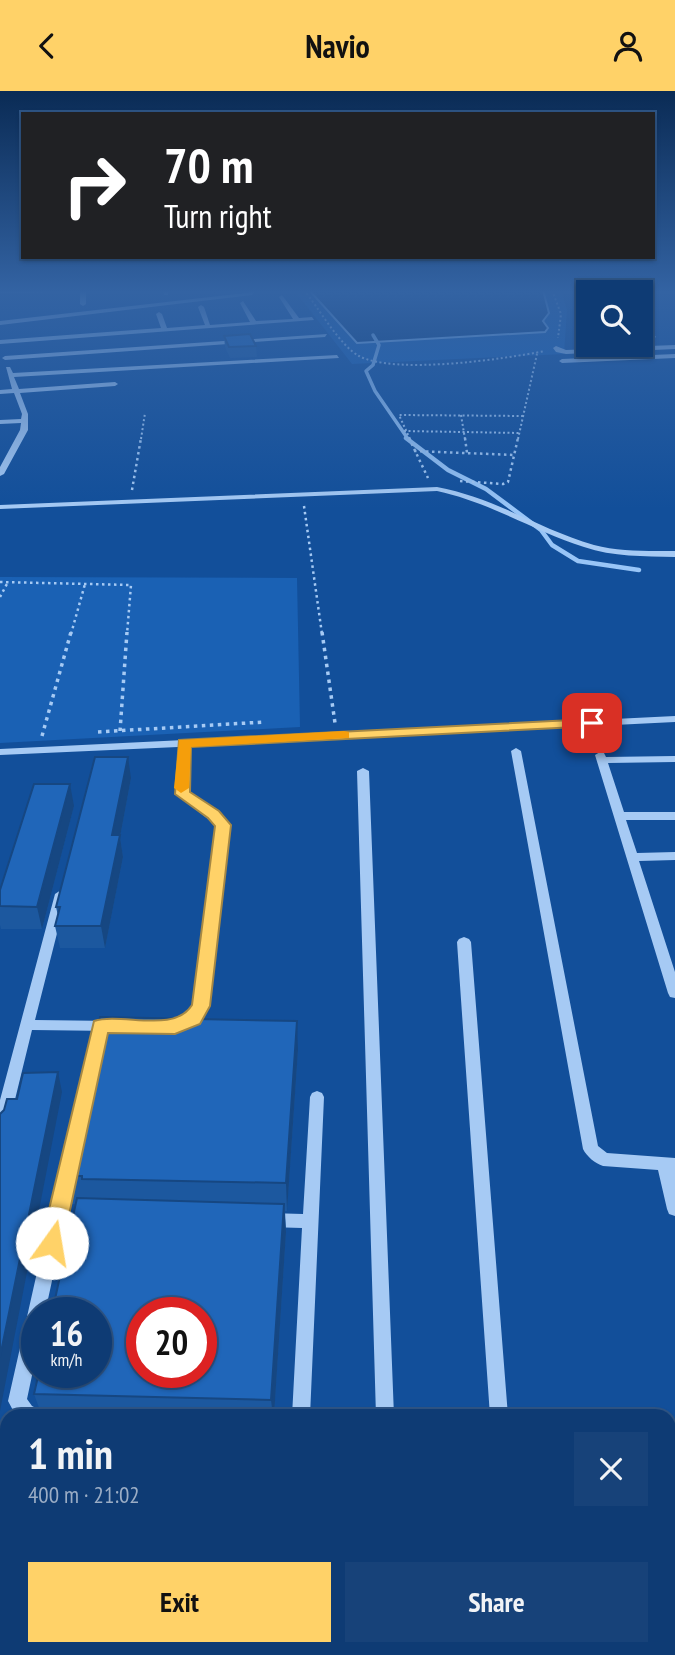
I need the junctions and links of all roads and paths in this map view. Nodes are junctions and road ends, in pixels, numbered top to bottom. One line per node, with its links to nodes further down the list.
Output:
1 (6, 363): 4 (street)
2 (228, 363): 4 (street)
3 (535, 363): 10 (path)
4 (10, 375): 6 (street)
5 (115, 384): 6 (street)
6 (16, 391): 7 (street); 11 (street)
7 (0, 392)
8 (145, 413): 23 (path)
9 (461, 415): 10 (path); 13 (path); 14 (path)
10 (524, 416): 15 (path)
11 (24, 421): 12 (street); 19 (street)
12 (0, 422)
13 (404, 431): 14 (path); 16 (path)
14 (464, 432): 15 (path); 17 (path)
15 (520, 433): 18 (path)
16 (414, 451): 17 (path); 20 (path)
17 (467, 453): 18 (path)
18 (515, 455): 21 (path)
19 (0, 474)
20 (428, 478)
21 (453, 480)
22 (302, 495): 23 (street); 25 (street); 37 (path)
23 (129, 503): 24 (street)
24 (0, 507)
25 (527, 521): 26 (street)
26 (541, 527): 27 (street)
27 (675, 554)
28 (0, 582): 29 (path)
29 (8, 582): 30 (path); 31 (path)
30 (85, 584): 34 (path); 36 (path)
31 (0, 597)
32 (675, 719): 37 (street)
33 (264, 722): 34 (path)
34 (120, 731): 35 (path)
35 (94, 733)
36 (55, 735)
37 (337, 736): 38 (street)
38 (184, 743): 40 (street); 52 (street)
39 (516, 751): 56 (street)
40 (0, 753)
41 (675, 759): 43 (street)
42 (363, 771): 62 (street)
43 (620, 816): 44 (street); 46 (street)
44 (675, 816)
45 (675, 856): 46 (street)
46 (632, 857): 49 (street)
47 (63, 887): 50 (street)
48 (464, 942): 63 (street)
49 (675, 993)
50 (26, 1025): 51 (street); 54 (street)
51 (125, 1026)
52 (163, 1026)
53 (317, 1097): 59 (street)
54 (0, 1128)
55 (73, 1148): 60 (street)
56 (670, 1165): 57 (street)
57 (675, 1209)
58 (258, 1220): 59 (street)
59 (311, 1221): 61 (street)
60 (22, 1409)
61 (301, 1409)
62 (385, 1409)
63 (498, 1409)

